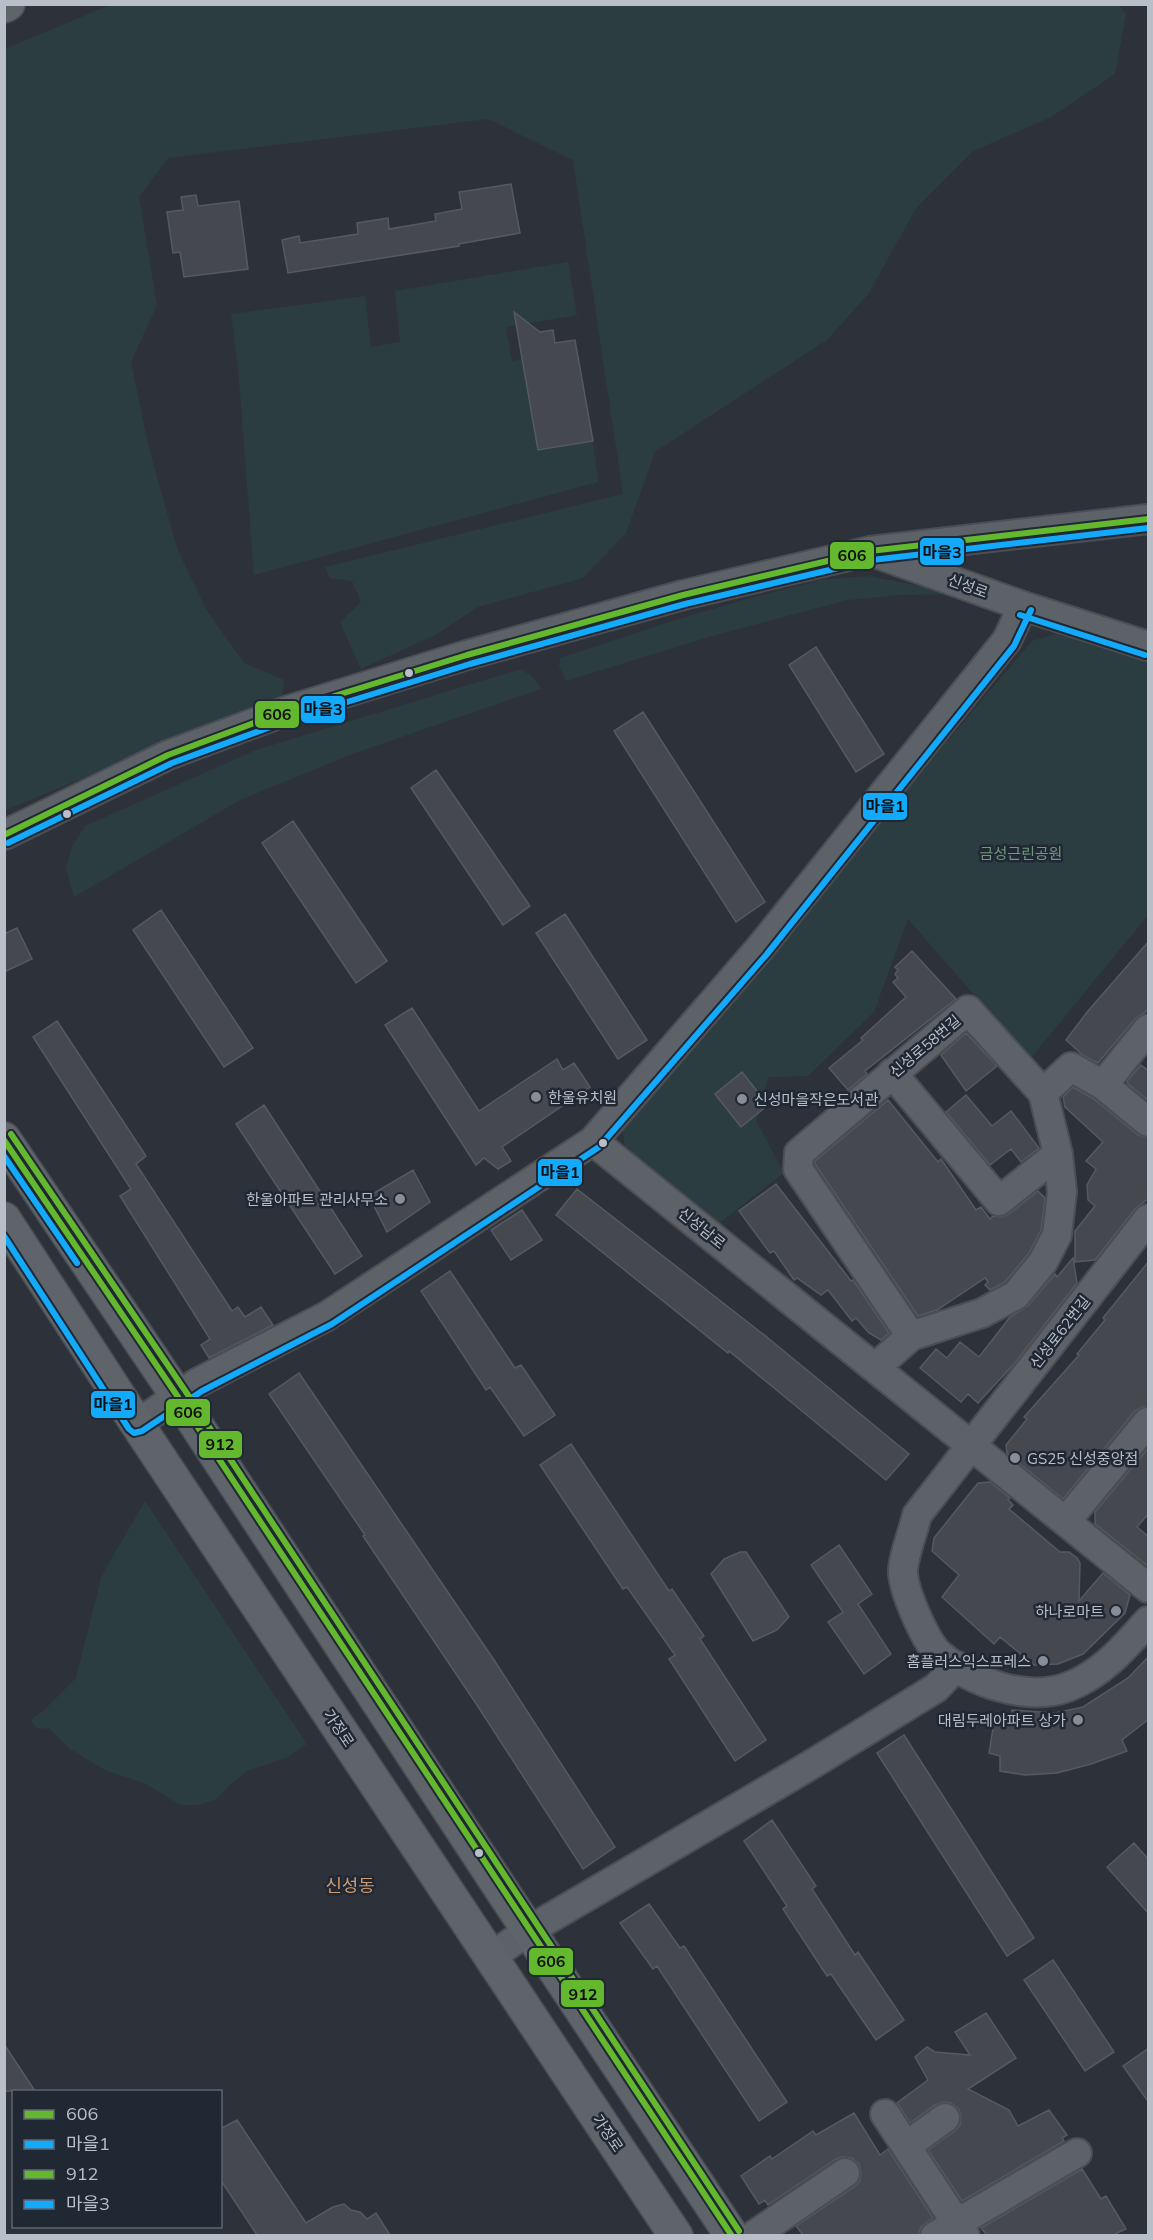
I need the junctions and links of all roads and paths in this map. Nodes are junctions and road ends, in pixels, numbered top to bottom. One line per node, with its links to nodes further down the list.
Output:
1 (1149, 519): 2 (street)
2 (870, 551): 3 (street, 신성로); 5 (street)
3 (1023, 606): 4 (street, 신성로); 12 (street)
4 (1149, 646)
5 (4, 835)
6 (1149, 1029): 8 (street)
7 (892, 1073): 9 (street, 신성로58번길); 13 (street); 16 (street, 신성로58번길)
8 (1103, 1084): 9 (street); 10 (street)
9 (1043, 1093): 13 (street, 신성로58번길)
10 (1149, 1122)
11 (4, 1139): 18 (main road)
12 (593, 1141): 17 (street, 신성남로); 18 (street)
13 (1058, 1154): 16 (street, 신성로58번길)
14 (4, 1219): 20 (main road, 가정로)
15 (1149, 1219): 21 (street, 신성로62번길)
16 (912, 1336): 17 (street, 신성로58번길)
17 (876, 1367): 21 (street, 신성남로)
18 (178, 1397): 20 (street); 26 (main road)
19 (1149, 1422): 22 (street)
20 (137, 1424): 27 (main road, 가정로)
21 (971, 1444): 22 (street, 신성남로); 25 (street)
22 (1066, 1521): 23 (street, 신성남로)
23 (1149, 1588)
24 (1149, 1621): 25 (street)
25 (957, 1666): 26 (street)
26 (528, 1931): 27 (street); 35 (main road)
27 (490, 1958): 34 (main road, 가정로)
28 (885, 2114): 30 (street)
29 (945, 2118): 30 (street)
30 (906, 2146): 33 (street)
31 (1077, 2153): 33 (street)
32 (845, 2173): 36 (street)
33 (952, 2231)
34 (676, 2235)
35 (732, 2235)
36 (753, 2235)

